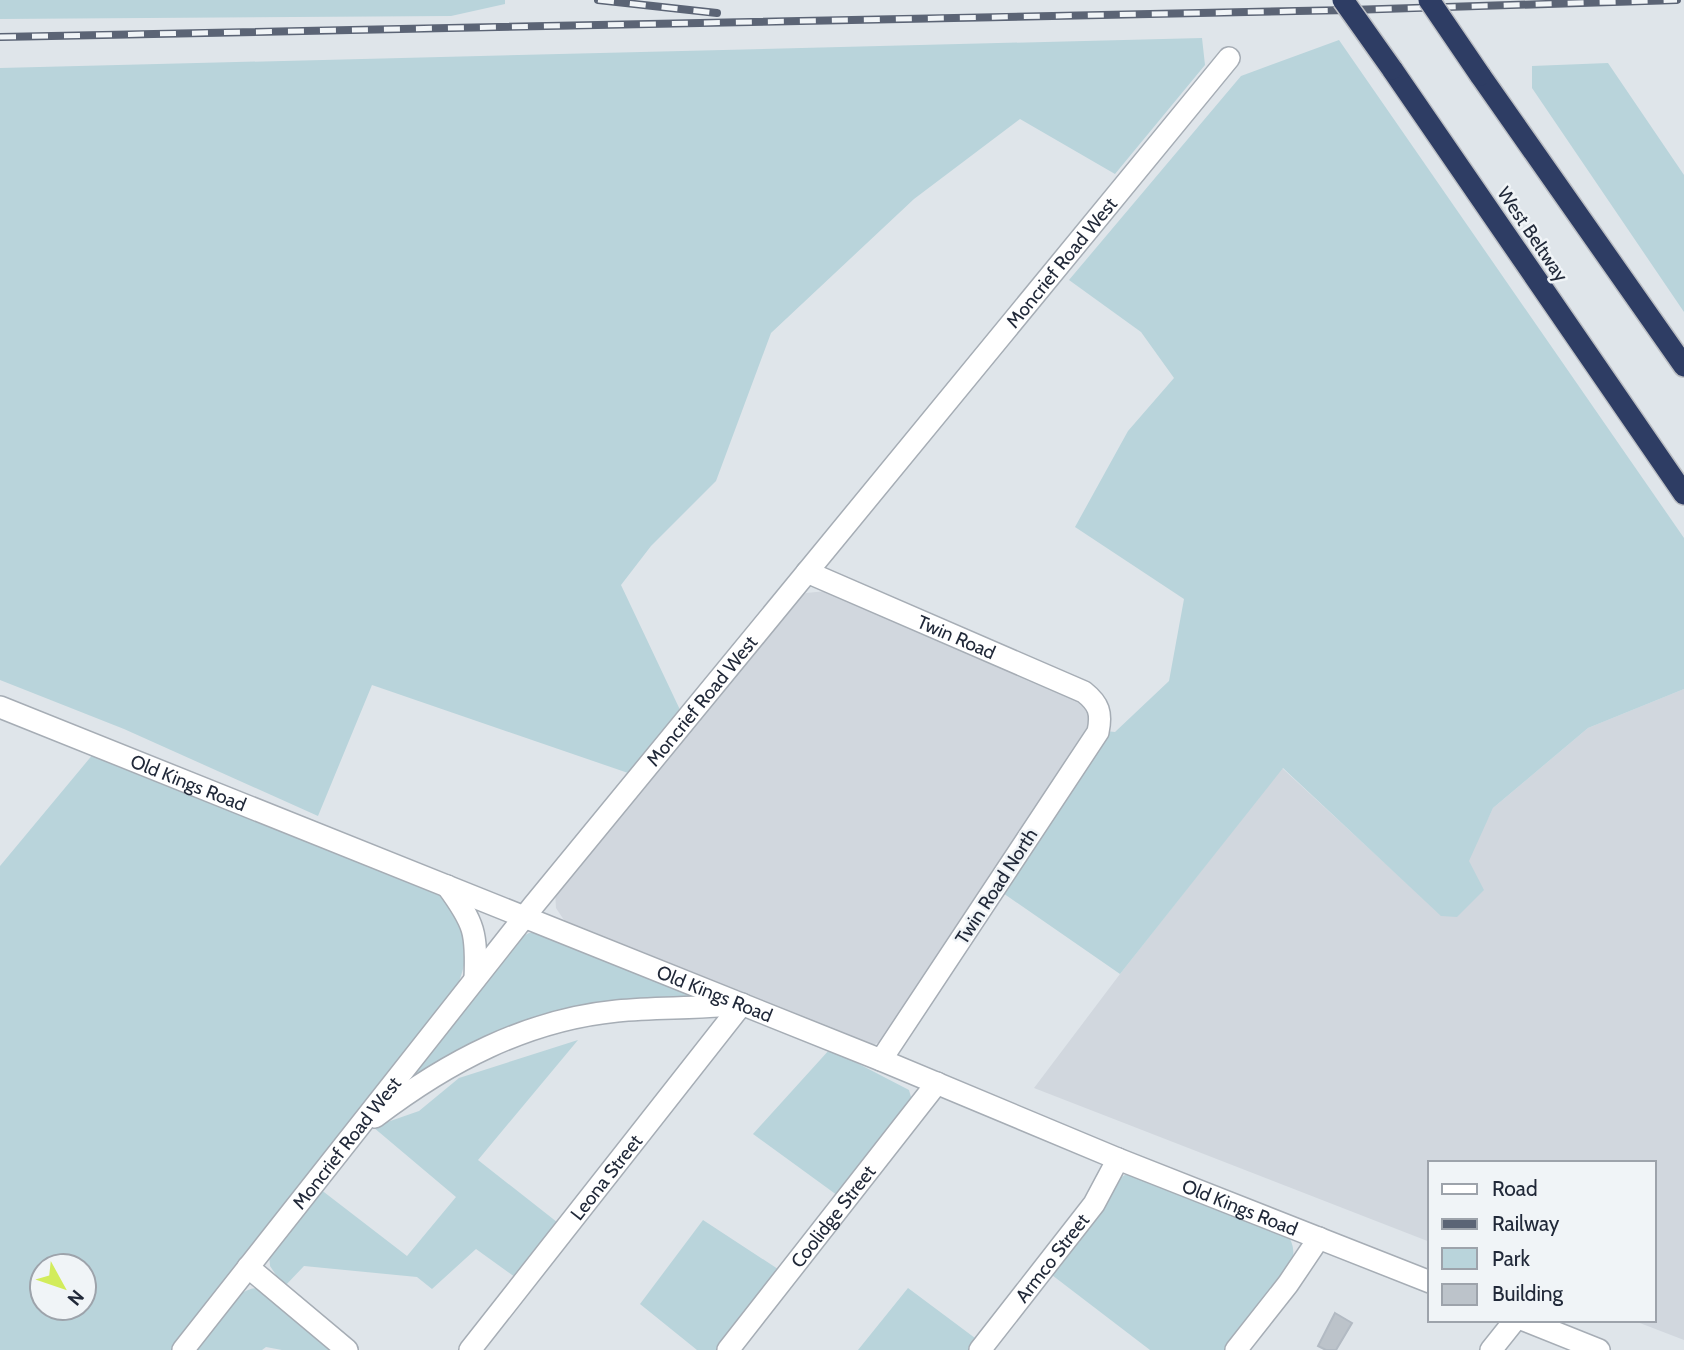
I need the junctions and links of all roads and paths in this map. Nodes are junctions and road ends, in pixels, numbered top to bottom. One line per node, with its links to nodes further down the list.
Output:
1 (1343, 0): 5 (highway, West Beltway, bridge)
2 (1429, 0): 4 (highway, bridge)
3 (1229, 58): 6 (street, Moncrief Road West)
4 (1684, 366)
5 (1684, 494)
6 (807, 572): 8 (street, Twin Road); 10 (street, Moncrief Road West)
7 (0, 707): 9 (street, Old Kings Road)
8 (1099, 708): 13 (street, Twin Road North)
9 (447, 886): 10 (street, Old Kings Road); 11 (street)
10 (525, 917): 11 (street, Moncrief Road West); 12 (street, Old Kings Road)
11 (475, 979): 15 (street, Moncrief Road West)
12 (742, 1004): 13 (street, Old Kings Road); 15 (street); 24 (street, Leona Street)
13 (881, 1060): 14 (street, Old Kings Road)
14 (937, 1083): 16 (street, Old Kings Road); 25 (street, Coolidge Street)
15 (350, 1136): 18 (street, Moncrief Road West)
16 (1118, 1159): 17 (street, Old Kings Road); 26 (street, Armco Street)
17 (1319, 1238): 19 (street, Old Kings Road); 27 (street)
18 (248, 1267): 22 (street, Moncrief Road West); 23 (street)
19 (1428, 1281)
20 (1513, 1322): 28 (street)
21 (1529, 1322): 29 (street)
22 (183, 1350)
23 (347, 1350)
24 (470, 1350)
25 (728, 1350)
26 (980, 1350)
27 (1236, 1350)
28 (1491, 1350)
29 (1599, 1350)

